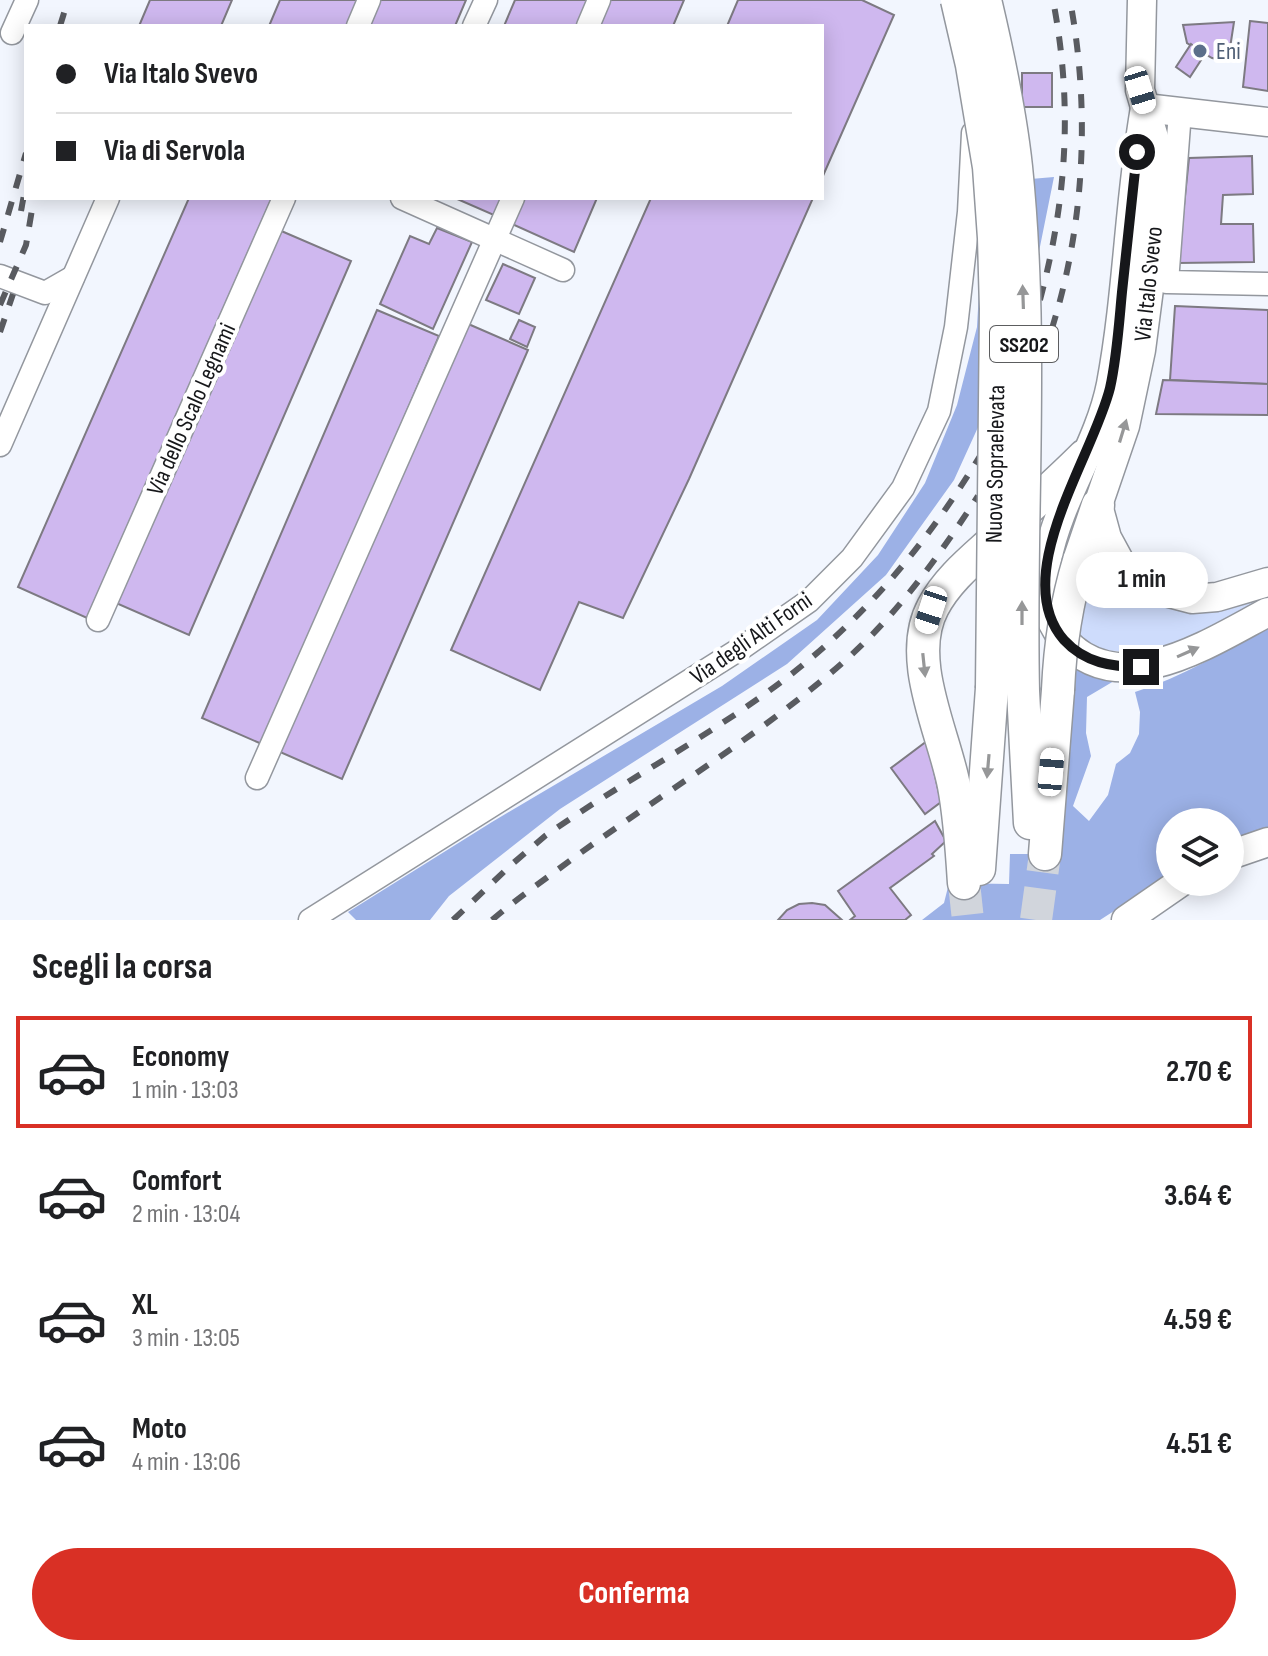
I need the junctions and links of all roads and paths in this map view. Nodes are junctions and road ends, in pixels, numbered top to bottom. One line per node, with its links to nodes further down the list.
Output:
1 (27, 0): 11 (street)
2 (369, 0): 8 (street)
3 (486, 0): 9 (street)
4 (599, 0): 10 (street)
5 (957, 0): 30 (highway, Nuova Sopraelevata / SS202, bridge)
6 (982, 0): 30 (highway, Nuova Sopraelevata / SS202, one-way to 6, bridge); 35 (street, Via degli Alti Forni)
7 (1142, 0): 12 (main road, Via Italo Svevo)
8 (359, 24)
9 (475, 24)
10 (589, 24)
11 (13, 33)
12 (1145, 108): 13 (main road); 25 (main road, Via Italo Svevo); 26 (main road, Via Italo Svevo, one-way to 12)
13 (1180, 112): 14 (main road); 23 (street)
14 (1268, 122)
15 (107, 200): 22 (street)
16 (283, 200): 29 (street, Via dello Scalo Legnami)
17 (407, 200): 19 (street)
18 (512, 200): 19 (street)
19 (495, 239): 20 (street); 31 (street)
20 (563, 270)
21 (0, 276): 22 (street)
22 (73, 277): 24 (street)
23 (1268, 284)
24 (0, 445)
25 (1084, 456): 28 (main road, Via Italo Svevo, one-way to 28); 30 (highway, Nuova Sopraelevata / SS202, bridge)
26 (1098, 505): 27 (main road); 30 (highway, Nuova Sopraelevata / SS202, bridge)
27 (1268, 582)
28 (1268, 612)
29 (98, 620)
30 (1008, 690)
31 (257, 778)
32 (1268, 842): 33 (main road)
33 (1244, 850)
34 (1161, 896): 36 (main road)
35 (310, 920)
36 (1126, 920)

